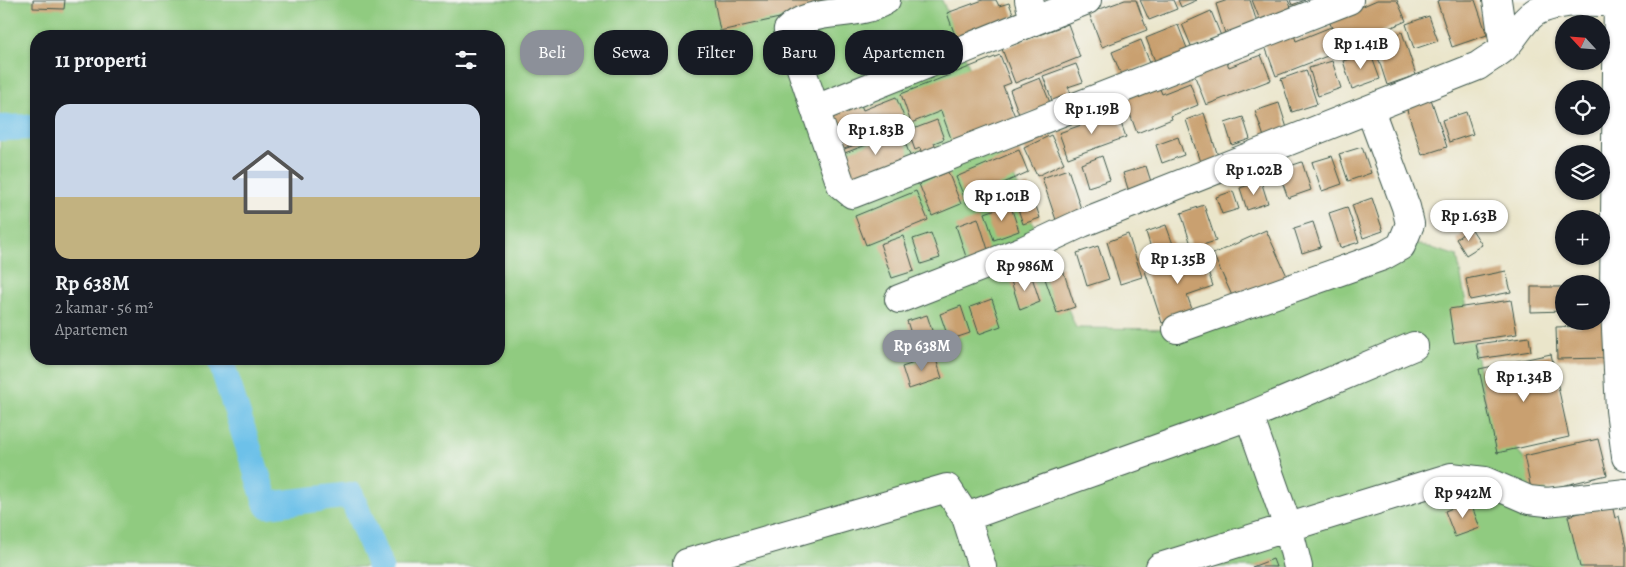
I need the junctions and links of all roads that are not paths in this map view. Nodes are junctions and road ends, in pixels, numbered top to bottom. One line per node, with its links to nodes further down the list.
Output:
1 (886, 0): 8 (street)
2 (1087, 0): 6 (street)
3 (1349, 0): 8 (street)
4 (1497, 0): 7 (street)
5 (1618, 1): 7 (street); 10 (street)
6 (1031, 10): 8 (street)
7 (1504, 47): 9 (street)
8 (816, 109)
9 (1370, 110): 11 (street); 12 (street)
10 (1620, 216): 13 (street)
11 (899, 299)
12 (1177, 329)
13 (1621, 330): 16 (street)
14 (1414, 346): 15 (street)
15 (1249, 416): 18 (street); 19 (street)
16 (1626, 457)
17 (1626, 493): 19 (street)
18 (966, 517): 20 (street); 21 (street)
19 (1288, 527): 22 (street); 23 (street)
20 (687, 564)
21 (982, 567)
22 (1160, 567)
23 (1298, 567)

